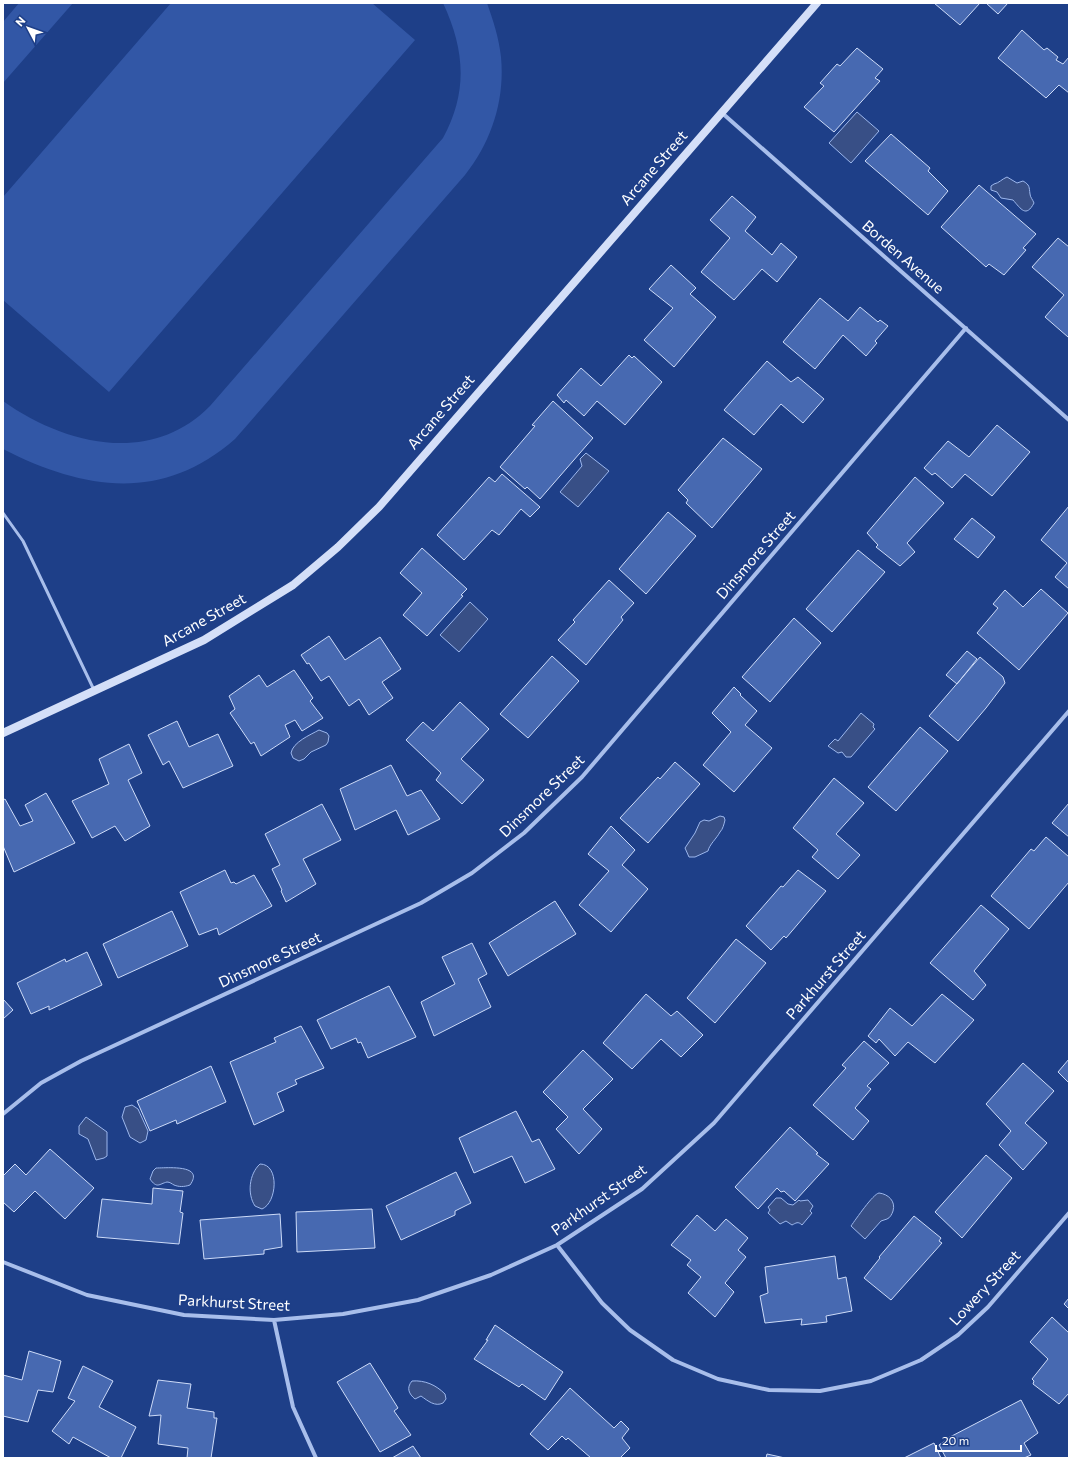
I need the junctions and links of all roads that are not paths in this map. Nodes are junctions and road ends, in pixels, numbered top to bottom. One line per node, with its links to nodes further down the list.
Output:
1 (817, 3): 2 (street, Arcane Street)
2 (721, 112): 3 (street, Borden Avenue); 6 (street, Arcane Street)
3 (966, 328): 4 (street, Borden Avenue); 9 (street, Dinsmore Street)
4 (1069, 420)
5 (3, 513): 6 (lane)
6 (94, 690): 8 (street, Arcane Street)
7 (1069, 711): 11 (street, Parkhurst Street)
8 (3, 733)
9 (3, 1114)
10 (1069, 1213): 11 (street, Lowery Street)
11 (557, 1245): 13 (street, Parkhurst Street)
12 (3, 1262): 13 (street, Parkhurst Street)
13 (274, 1320): 14 (street)
14 (316, 1458)

